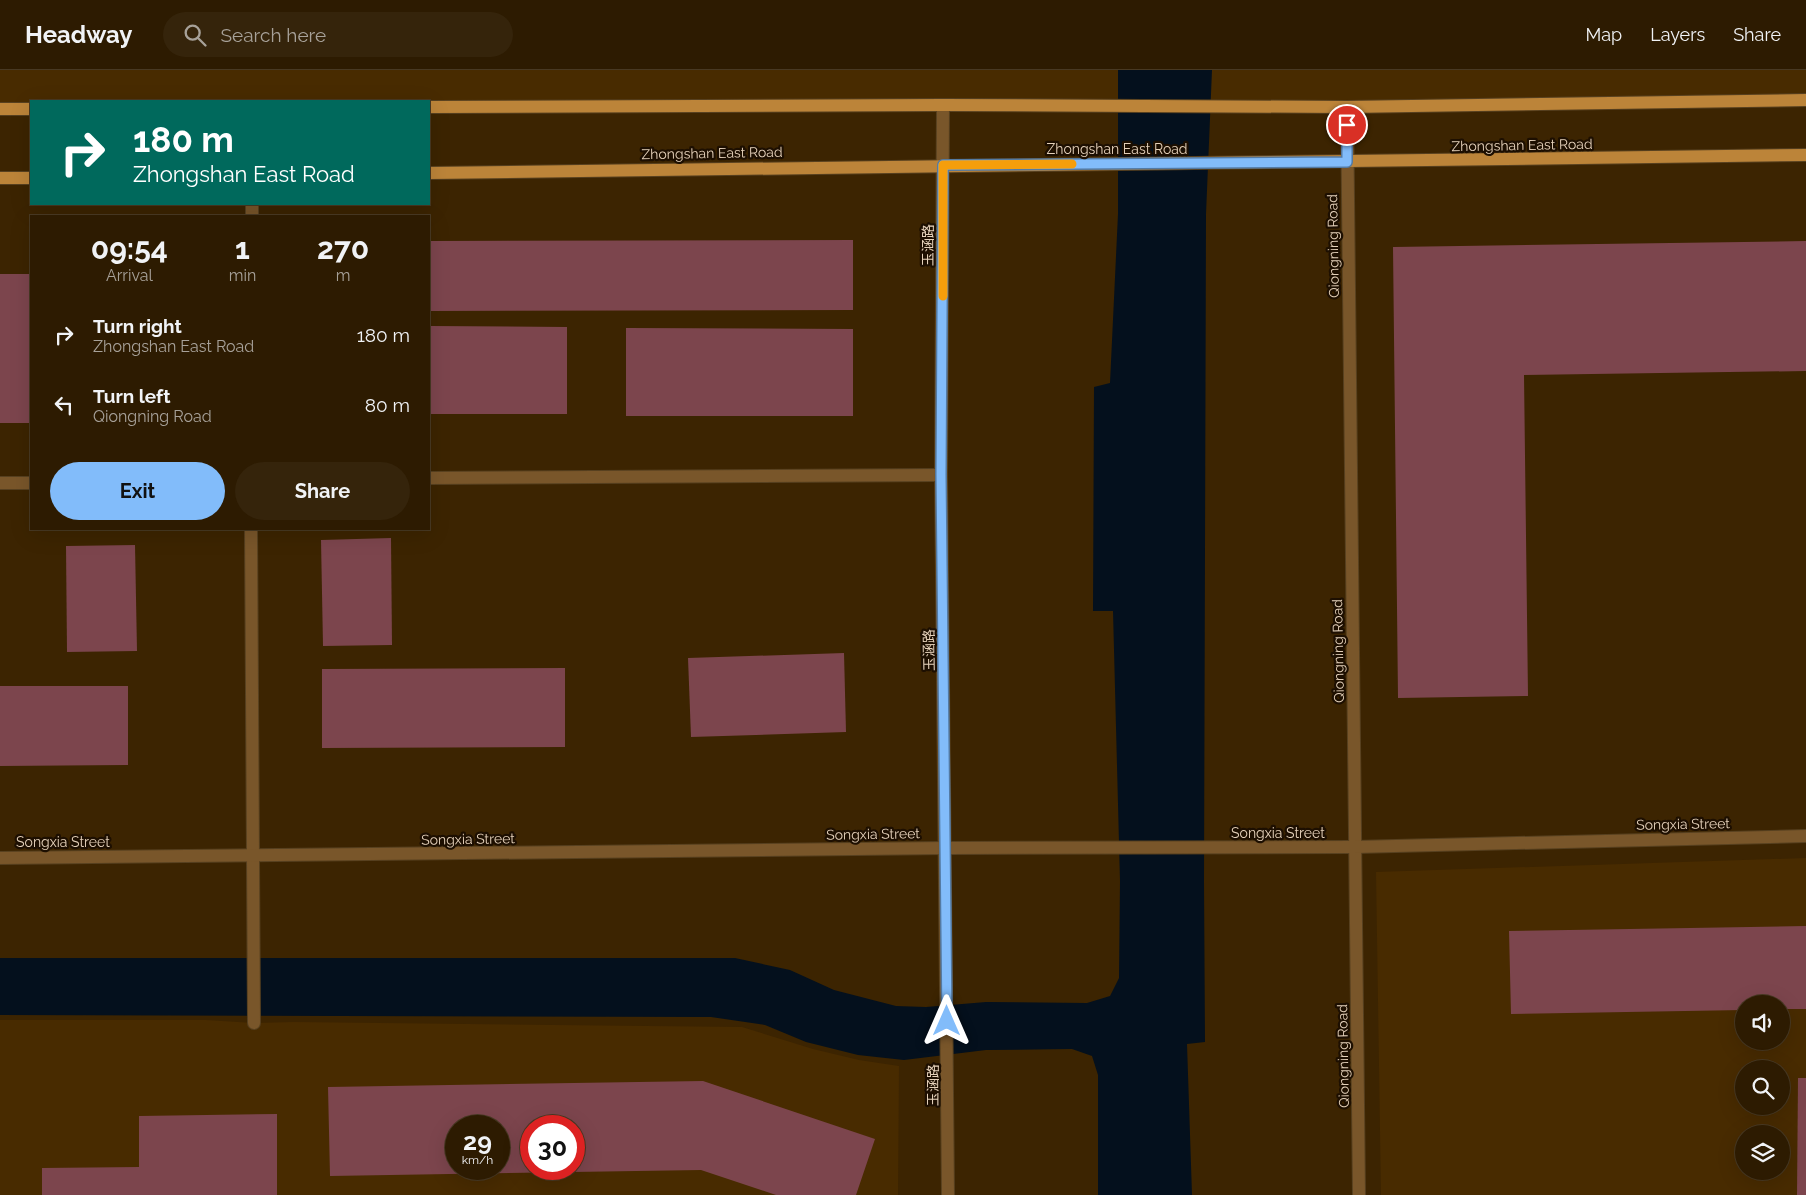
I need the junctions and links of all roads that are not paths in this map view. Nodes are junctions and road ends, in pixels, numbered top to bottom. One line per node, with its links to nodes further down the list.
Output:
1 (1806, 100): 4 (main road)
2 (942, 105): 3 (main road); 4 (main road); 9 (street, 玉涵路)
3 (430, 107)
4 (1347, 107): 8 (street, Qiongning Road)
5 (0, 109): 6 (main road)
6 (30, 109)
7 (1806, 155): 8 (main road, Zhongshan East Road)
8 (1347, 162): 9 (main road, Zhongshan East Road); 20 (street, Qiongning Road)
9 (943, 165): 10 (main road, Zhongshan East Road); 13 (street, 玉涵路)
10 (430, 173)
11 (0, 178): 12 (main road)
12 (30, 178)
13 (941, 475): 14 (street); 19 (street, 玉涵路)
14 (430, 478)
15 (0, 483): 16 (street)
16 (30, 483)
17 (251, 530): 21 (street)
18 (1806, 836): 20 (street, Songxia Street)
19 (946, 848): 20 (street, Songxia Street); 21 (street, Songxia Street); 24 (street, 玉涵路)
20 (1355, 848): 25 (street, Qiongning Road)
21 (252, 856): 22 (street, Songxia Street); 23 (street)
22 (0, 858)
23 (254, 1023)
24 (948, 1195)
25 (1359, 1195)

